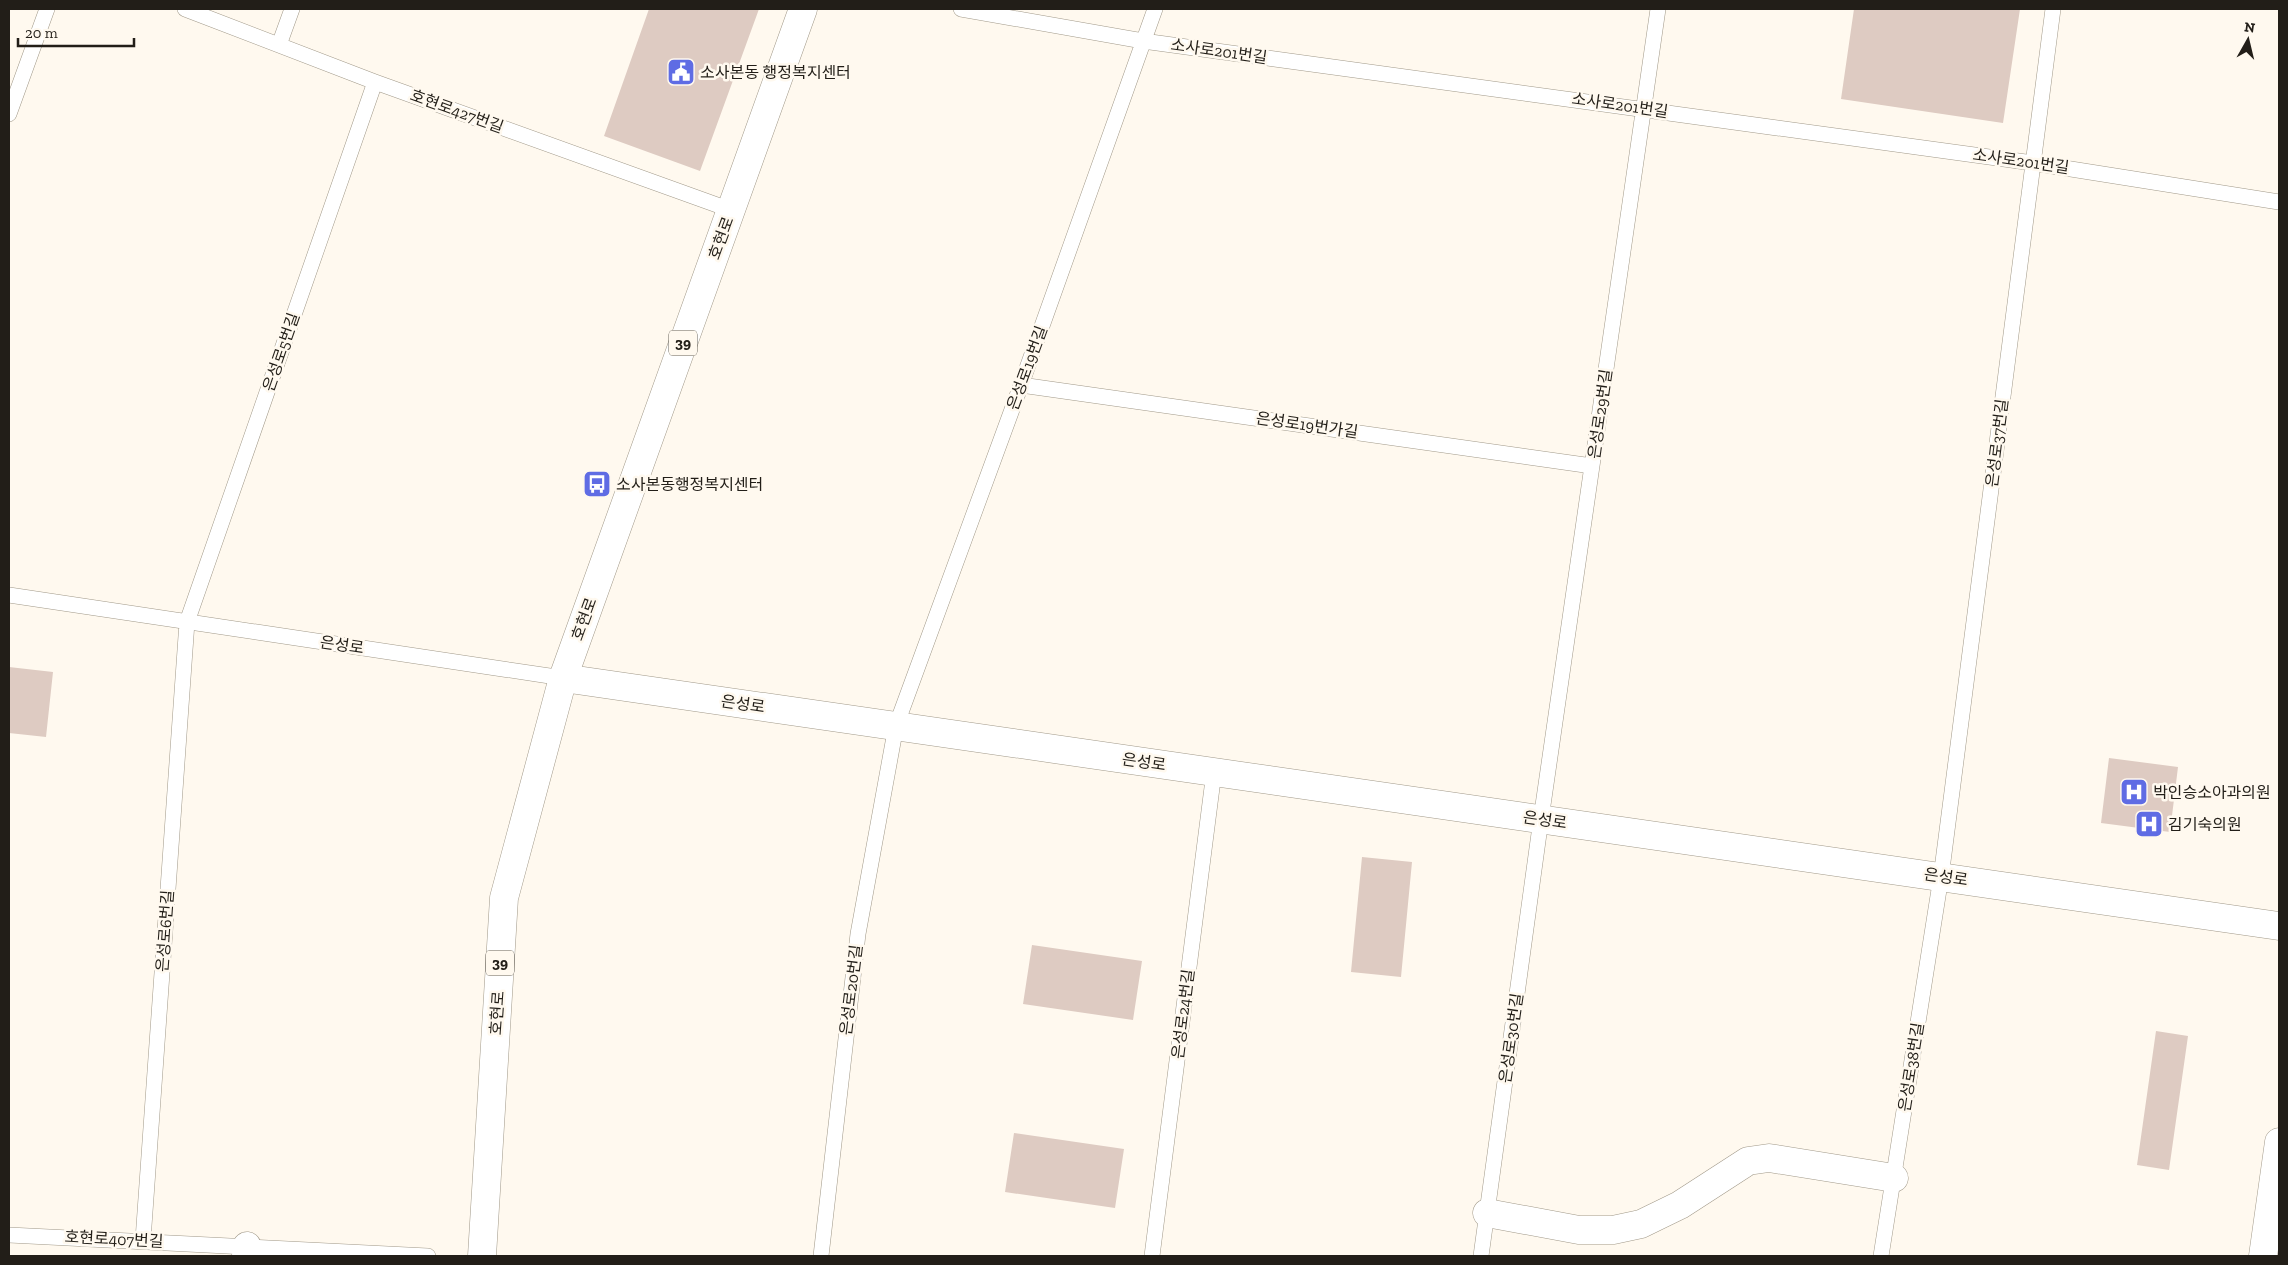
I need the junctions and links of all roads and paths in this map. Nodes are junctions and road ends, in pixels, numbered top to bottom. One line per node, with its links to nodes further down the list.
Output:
1 (46, 9): 13 (lane)
2 (185, 9): 10 (lane, 호현로427번길)
3 (292, 9): 10 (lane)
4 (803, 9): 16 (street, 호현로 / 39)
5 (961, 9): 9 (lane, 소사로201번길)
6 (1154, 9): 9 (lane, 은성로19번길)
7 (1658, 9): 12 (lane, 은성로29번길)
8 (2053, 9): 14 (lane, 은성로37번길)
9 (1143, 41): 12 (lane, 소사로201번길); 17 (lane, 은성로19번길)
10 (279, 45): 11 (lane, 호현로427번길)
11 (376, 82): 16 (lane, 호현로427번길); 20 (lane, 은성로5번길)
12 (1643, 108): 14 (lane, 소사로201번길); 18 (lane, 은성로29번길)
13 (9, 114)
14 (2033, 163): 15 (lane, 소사로201번길); 25 (lane, 은성로37번길)
15 (2279, 202)
16 (731, 210): 21 (street, 호현로 / 39)
17 (1022, 385): 18 (lane, 은성로19번가길); 22 (lane, 은성로19번길)
18 (1592, 466): 24 (lane, 은성로29번길)
19 (9, 595): 20 (lane, 은성로)
20 (187, 622): 21 (lane, 은성로); 31 (lane, 은성로6번길)
21 (563, 678): 22 (street, 은성로); 34 (street, 호현로 / 39)
22 (896, 726): 23 (street, 은성로); 35 (lane, 은성로20번길)
23 (1214, 772): 24 (street, 은성로); 36 (lane, 은성로24번길)
24 (1541, 819): 25 (street, 은성로); 29 (lane, 은성로30번길)
25 (1941, 877): 26 (street, 은성로); 28 (lane, 은성로38번길)
26 (2279, 926)
27 (2279, 1142): 39 (street)
28 (1894, 1178): 29 (street); 38 (lane, 은성로38번길)
29 (1487, 1213): 37 (lane, 은성로30번길)
30 (9, 1235): 31 (lane, 호현로407번길)
31 (143, 1240): 32 (lane, 호현로407번길)
32 (247, 1251): 33 (lane, 호현로407번길)
33 (428, 1256)
34 (482, 1256)
35 (821, 1256)
36 (1152, 1256)
37 (1481, 1256)
38 (1881, 1256)
39 (2263, 1256)

